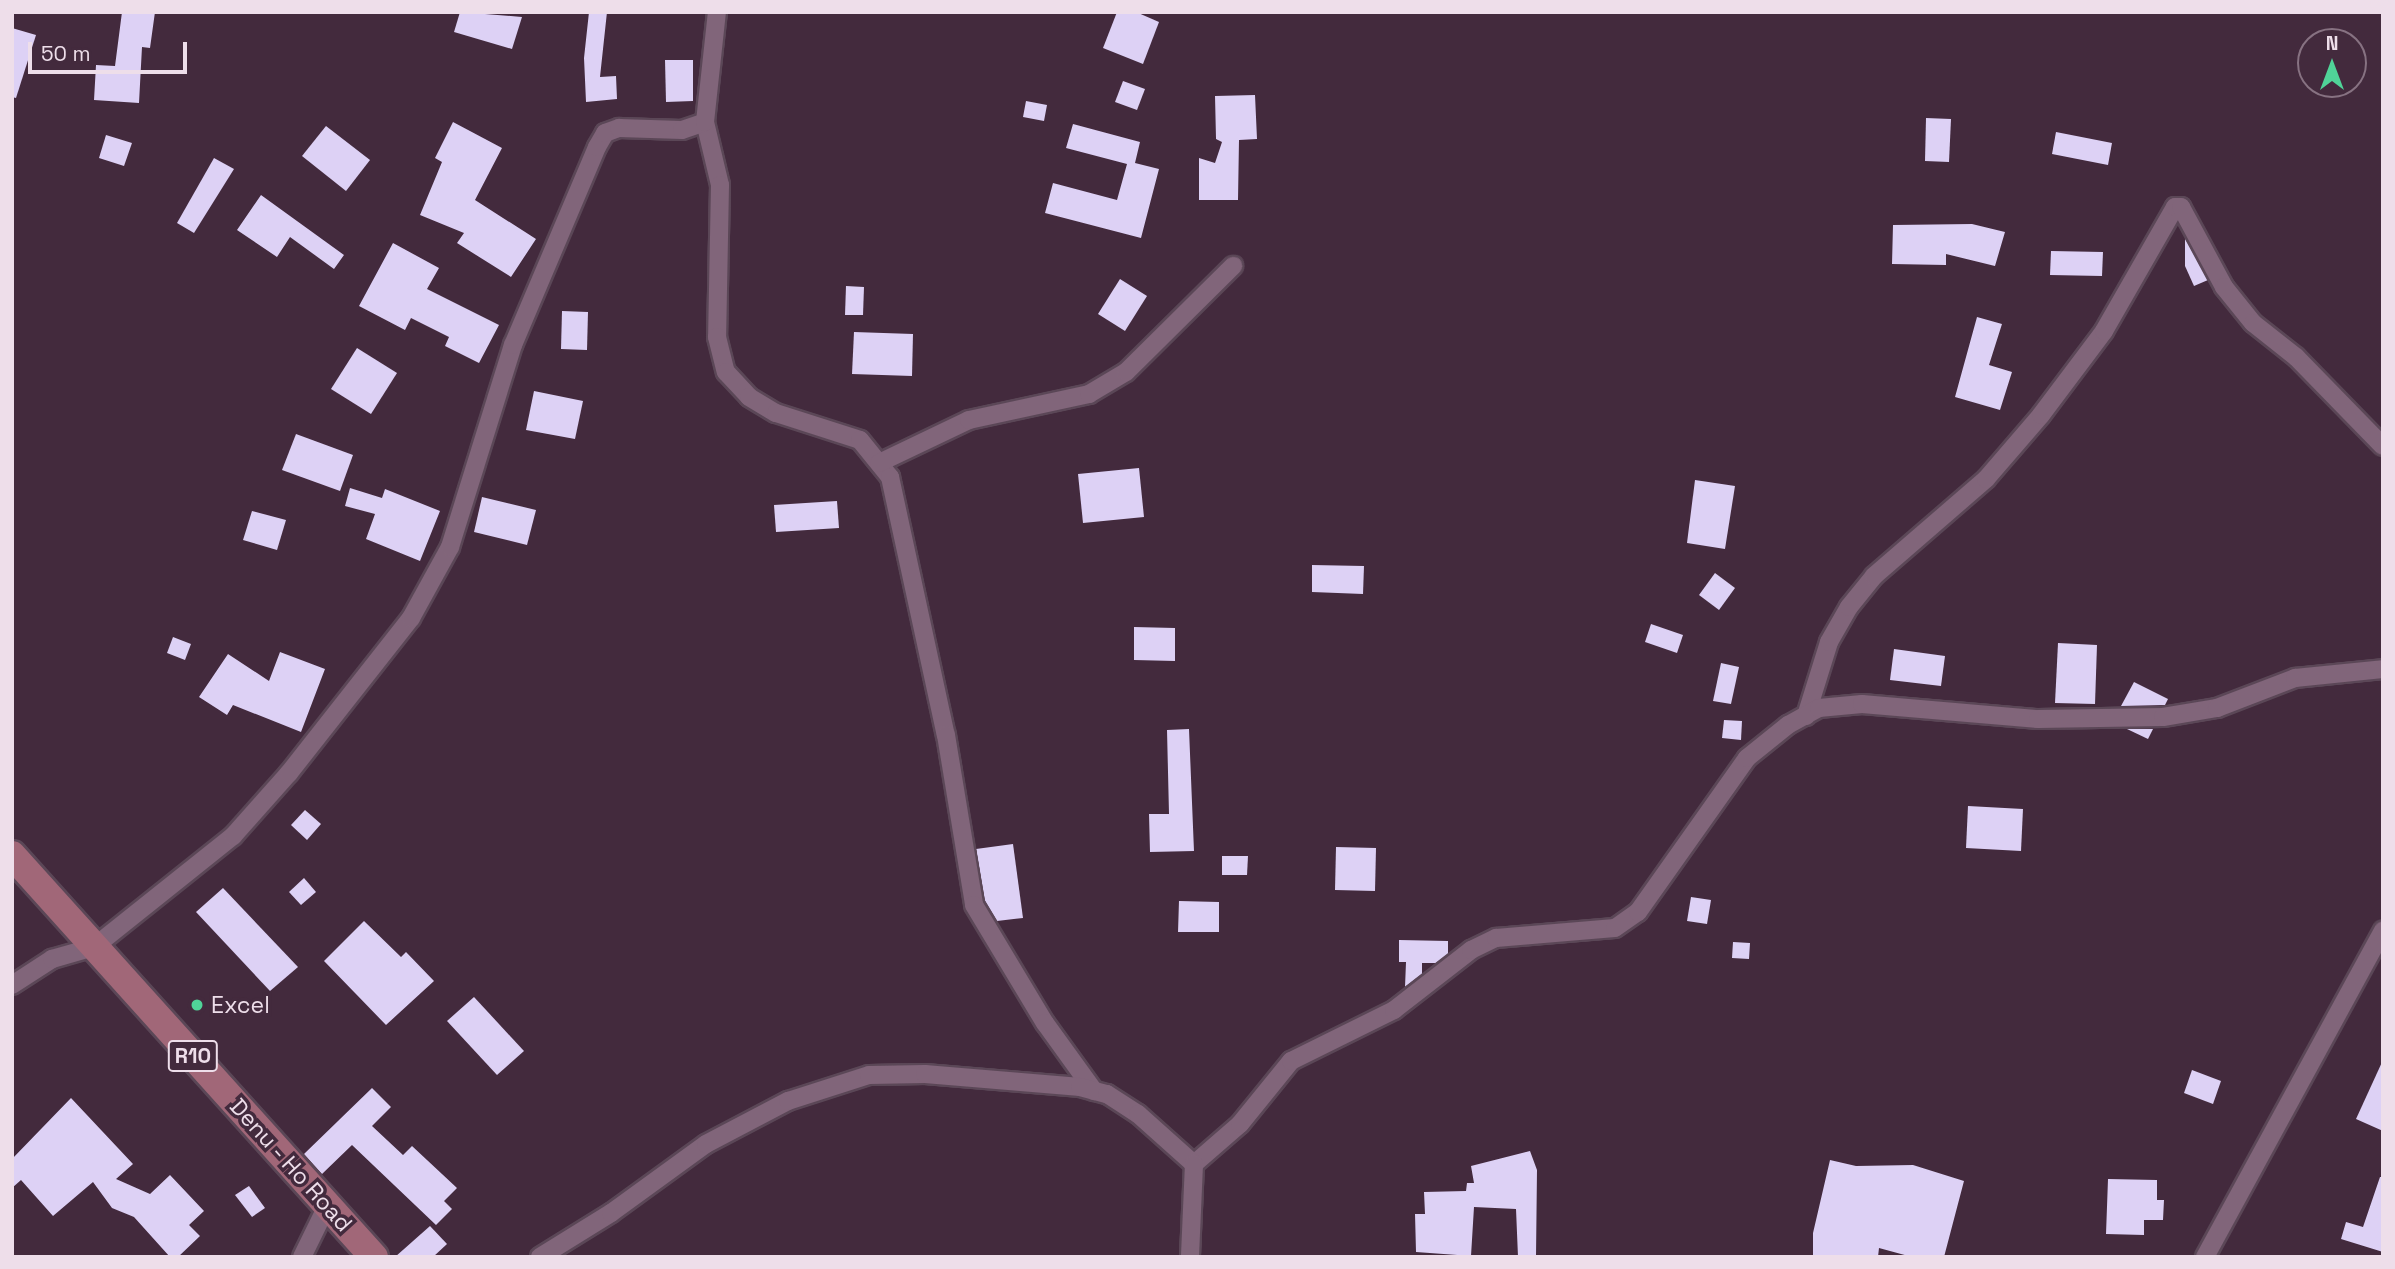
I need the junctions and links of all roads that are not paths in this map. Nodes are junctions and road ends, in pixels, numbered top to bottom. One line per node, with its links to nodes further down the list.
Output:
1 (717, 12): 2 (street)
2 (705, 122): 5 (street); 10 (street)
3 (1233, 265): 5 (street)
4 (2383, 446): 7 (street)
5 (878, 463): 12 (street)
6 (2383, 669): 7 (street)
7 (1806, 716): 13 (street)
8 (12, 855): 10 (main road, Denu - Ho Road / R10)
9 (2383, 930): 19 (street)
10 (94, 947): 11 (street); 14 (main road, Denu - Ho Road / R10)
11 (12, 985)
12 (1094, 1091): 13 (street); 17 (street)
13 (1194, 1164): 18 (street)
14 (327, 1206): 15 (street); 16 (main road, Denu - Ho Road / R10)
15 (302, 1257)
16 (374, 1257)
17 (540, 1257)
18 (1190, 1257)
19 (2205, 1257)

